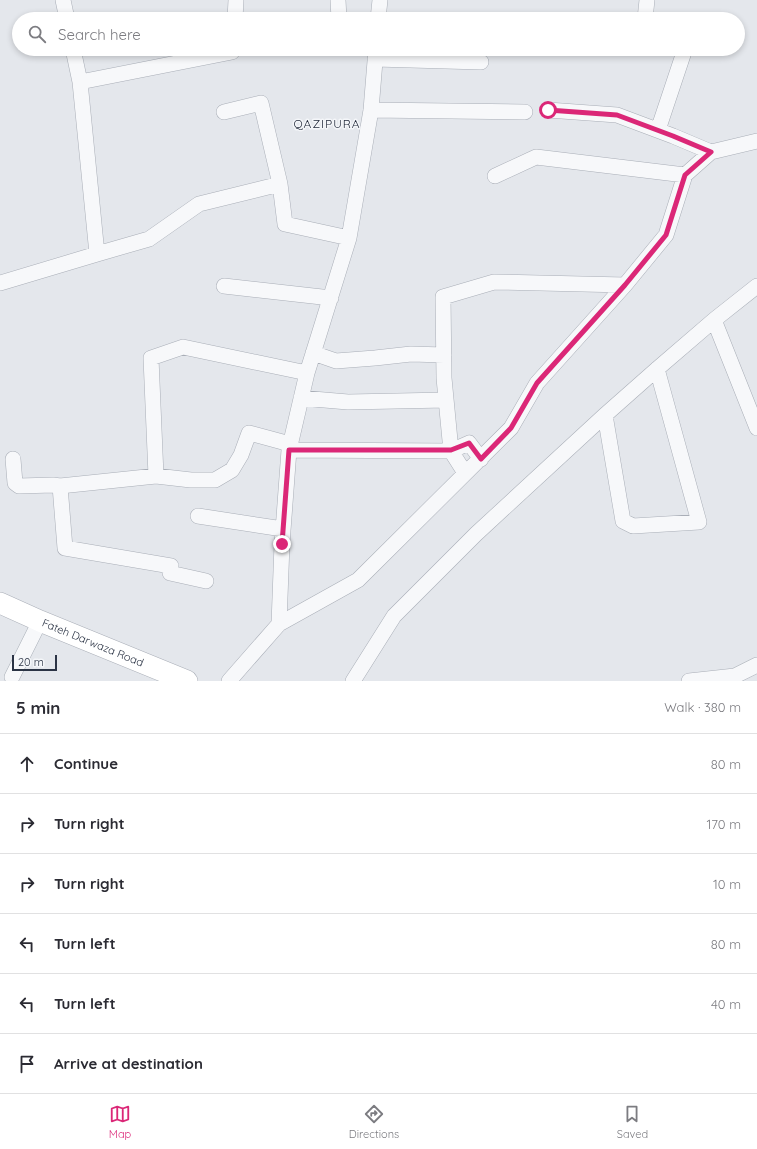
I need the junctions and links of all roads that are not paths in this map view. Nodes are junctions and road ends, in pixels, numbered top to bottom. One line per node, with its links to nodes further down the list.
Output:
1 (63, 0): 6 (street)
2 (236, 0): 7 (street)
3 (338, 0): 8 (street)
4 (380, 0): 9 (street)
5 (647, 0): 10 (street)
6 (66, 12)
7 (235, 12)
8 (339, 12)
9 (379, 12)
10 (646, 12)
11 (74, 56): 17 (street)
12 (212, 56): 17 (street)
13 (375, 56): 18 (street)
14 (402, 56): 16 (street)
15 (683, 56): 22 (street)
16 (481, 62)
17 (80, 82): 29 (street)
18 (371, 110): 21 (street); 28 (street)
19 (548, 110): 22 (street)
20 (224, 112): 27 (street)
21 (525, 112)
22 (658, 130): 24 (street)
23 (757, 141): 24 (street)
24 (711, 152): 25 (street)
25 (685, 175): 26 (street); 31 (street)
26 (495, 176)
27 (280, 184): 28 (street); 29 (street)
28 (349, 238): 34 (street)
29 (97, 254): 30 (street)
30 (0, 283)
31 (625, 285): 37 (street); 47 (street)
32 (224, 286): 34 (street)
33 (757, 286): 35 (street)
34 (331, 298): 36 (street)
35 (714, 320): 38 (street); 43 (street)
36 (313, 353): 37 (street); 39 (street)
37 (444, 355): 41 (street)
38 (657, 369): 42 (street); 42 (street)
39 (307, 373): 40 (street); 49 (street)
40 (301, 398): 41 (street); 44 (street)
41 (446, 400): 45 (street)
42 (605, 415): 61 (street)
43 (757, 428)
44 (290, 447): 45 (street); 49 (street); 52 (street)
45 (451, 450): 47 (street); 48 (street)
46 (13, 459): 50 (street)
47 (481, 459): 48 (street)
48 (465, 472): 56 (street)
49 (156, 476): 50 (street)
50 (60, 486): 53 (street)
51 (198, 516): 52 (street)
52 (283, 528): 56 (street)
53 (206, 581)
54 (0, 602): 55 (main road, Fateh Darwaza Road)
55 (40, 620): 58 (street); 59 (main road, Fateh Darwaza Road)
56 (279, 624): 60 (street)
57 (757, 665): 62 (street)
58 (12, 677)
59 (187, 681)
60 (229, 681)
61 (353, 681)
62 (690, 681)

